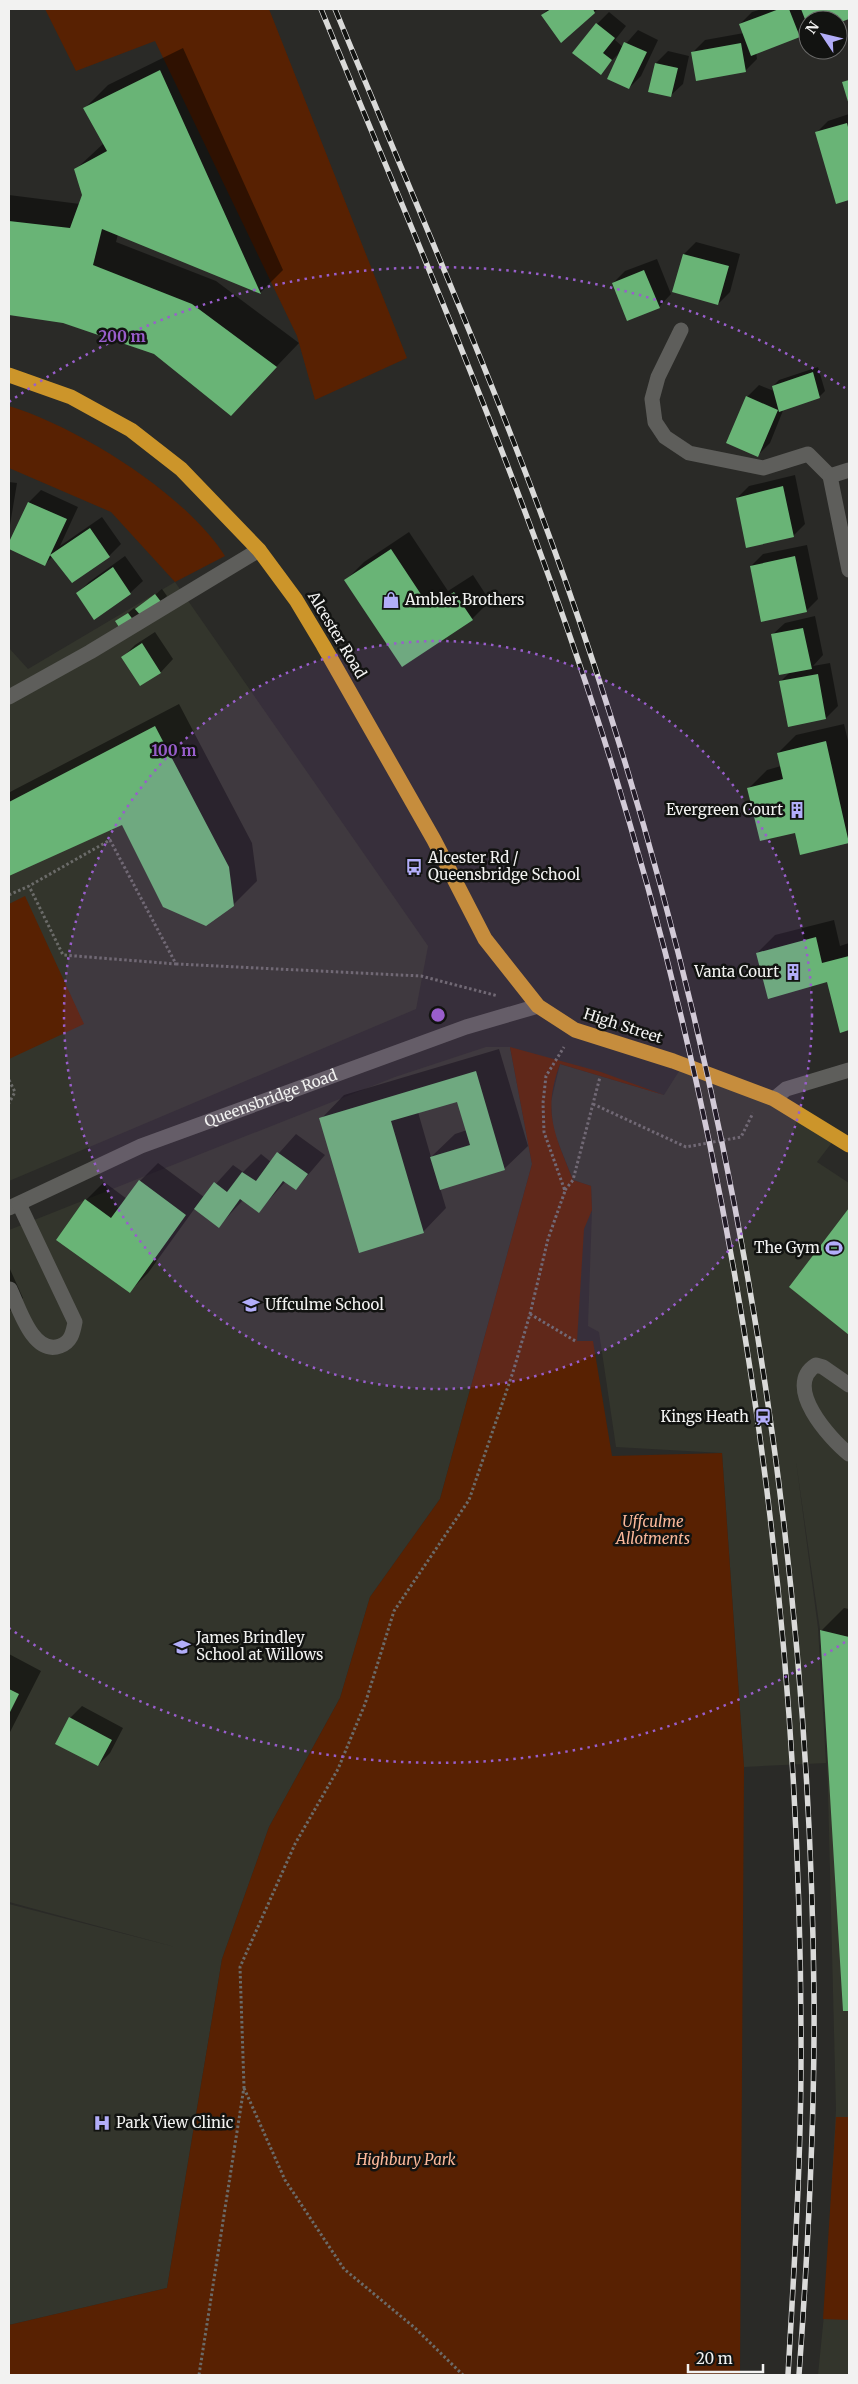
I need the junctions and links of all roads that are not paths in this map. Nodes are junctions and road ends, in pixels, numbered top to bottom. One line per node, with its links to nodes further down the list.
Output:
1 (681, 330): 4 (street)
2 (9, 375): 5 (highway, Alcester Road)
3 (849, 470): 4 (street)
4 (830, 476): 6 (street)
5 (259, 550): 7 (street); 8 (highway, Alcester Road)
6 (849, 570)
7 (9, 697)
8 (538, 1006): 10 (highway, High Street); 12 (street, Queensbridge Road)
9 (849, 1070): 10 (street)
10 (762, 1094): 11 (highway)
11 (849, 1145)
12 (14, 1206): 13 (street)
13 (10, 1290)
14 (849, 1385): 15 (street)
15 (849, 1454)

